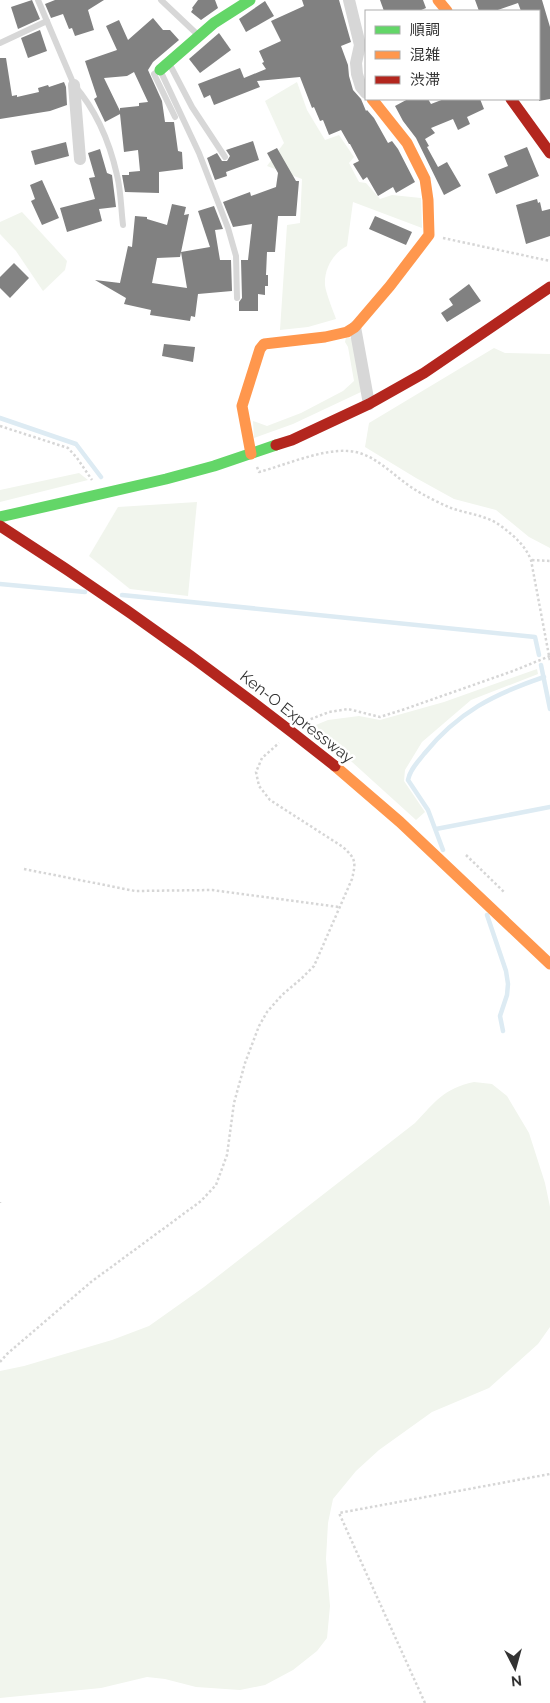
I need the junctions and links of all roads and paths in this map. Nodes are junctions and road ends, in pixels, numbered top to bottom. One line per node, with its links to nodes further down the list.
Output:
1 (38, 0): 7 (lane)
2 (161, 0): 8 (lane)
3 (250, 0): 8 (main road)
4 (349, 0): 12 (street)
5 (438, 0): 6 (main road)
6 (446, 10)
7 (47, 21): 9 (lane); 11 (lane)
8 (199, 36): 10 (main road)
9 (0, 43)
10 (164, 66): 15 (lane); 18 (lane); 23 (lane)
11 (74, 86): 17 (street); 19 (lane)
12 (365, 91)
13 (373, 100): 20 (main road)
14 (512, 100): 16 (main road)
15 (174, 118)
16 (550, 153)
17 (80, 158)
18 (225, 158)
19 (123, 225)
20 (429, 235): 21 (path); 24 (main road)
21 (550, 261)
22 (550, 287): 25 (main road)
23 (237, 298)
24 (355, 327): 25 (street); 27 (main road)
25 (370, 404): 27 (main road)
26 (0, 426): 28 (path)
27 (251, 454): 28 (main road); 31 (path)
28 (102, 493): 29 (main road)
29 (0, 517)
30 (0, 526): 39 (main road, Ken-O Expressway)
31 (531, 560): 32 (path); 33 (path)
32 (550, 561)
33 (550, 656): 34 (path); 35 (path)
34 (550, 661)
35 (302, 723)
36 (282, 740): 38 (path)
37 (24, 869): 38 (path)
38 (339, 907): 40 (path)
39 (550, 964)
40 (0, 1362)
41 (550, 1474): 42 (path)
42 (425, 1703)

